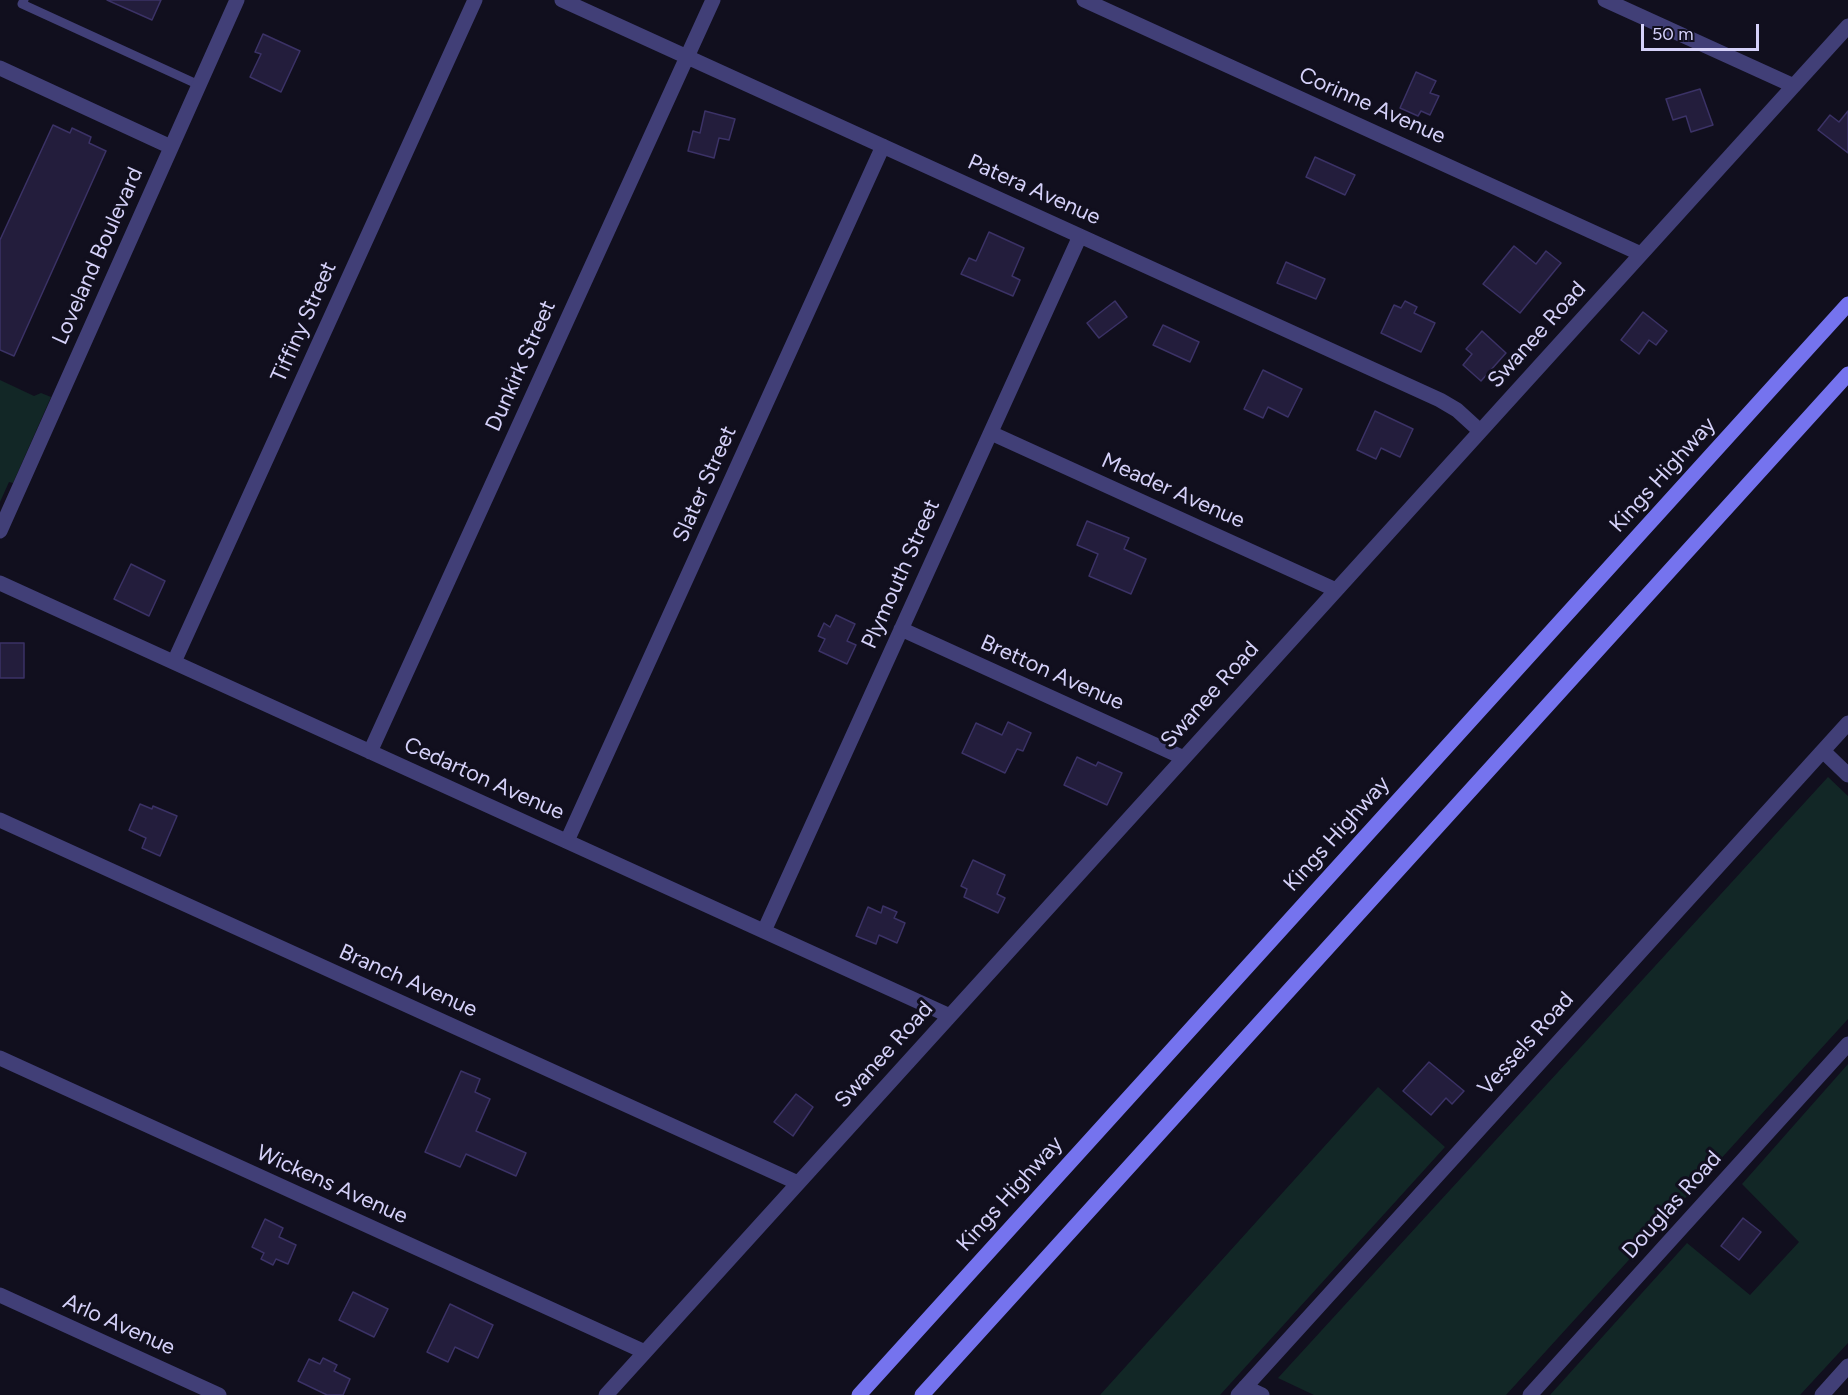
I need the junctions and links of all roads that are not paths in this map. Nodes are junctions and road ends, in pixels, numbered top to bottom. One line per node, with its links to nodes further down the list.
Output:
1 (237, 0): 11 (street, Loveland Boulevard)
2 (475, 0): 25 (street, Tiffiny Street)
3 (562, 0): 9 (street, Patera Avenue)
4 (712, 0): 9 (street, Dunkirk Street)
5 (1084, 0): 16 (street, Corinne Avenue)
6 (1605, 0): 12 (street)
7 (20, 1): 11 (lane)
8 (1848, 26): 12 (street, Swanee Road)
9 (687, 57): 13 (street, Patera Avenue); 28 (street, Dunkirk Street)
10 (0, 68): 14 (street)
11 (199, 85): 14 (street, Loveland Boulevard)
12 (1794, 86): 16 (street, Swanee Road)
13 (883, 146): 15 (street, Patera Avenue); 32 (street, Slater Street)
14 (171, 147): 21 (street, Loveland Boulevard)
15 (1080, 236): 19 (street, Patera Avenue); 20 (street, Plymouth Street)
16 (1641, 254): 19 (street, Swanee Road)
17 (1848, 304): 44 (main road, Kings Highway)
18 (1848, 374): 45 (main road)
19 (1480, 431): 23 (street, Swanee Road)
20 (991, 432): 23 (street, Meader Avenue); 24 (street, Plymouth Street)
21 (0, 531)
22 (0, 583): 25 (street, Cedarton Avenue)
23 (1336, 590): 29 (street, Swanee Road)
24 (901, 629): 29 (street, Bretton Avenue); 33 (street, Plymouth Street)
25 (174, 662): 28 (street, Cedarton Avenue)
26 (1848, 723): 27 (street, Vessels Road)
27 (1823, 751): 30 (street); 41 (street, Vessels Road)
28 (370, 752): 32 (street, Cedarton Avenue)
29 (1184, 758): 34 (street, Swanee Road)
30 (1848, 775)
31 (0, 820): 37 (street, Branch Avenue)
32 (567, 841): 33 (street, Cedarton Avenue)
33 (764, 931): 34 (street, Cedarton Avenue)
34 (950, 1016): 37 (street, Swanee Road)
35 (1848, 1044): 47 (street, Douglas Road)
36 (0, 1058): 39 (street, Wickens Avenue)
37 (798, 1183): 39 (street, Swanee Road)
38 (0, 1295): 42 (street, Arlo Avenue)
39 (645, 1352): 43 (street, Swanee Road)
40 (1848, 1366): 48 (street)
41 (1242, 1391): 46 (street)
42 (219, 1395)
43 (606, 1395)
44 (859, 1395)
45 (922, 1395)
46 (1262, 1395)
47 (1530, 1395)
48 (1822, 1395)

